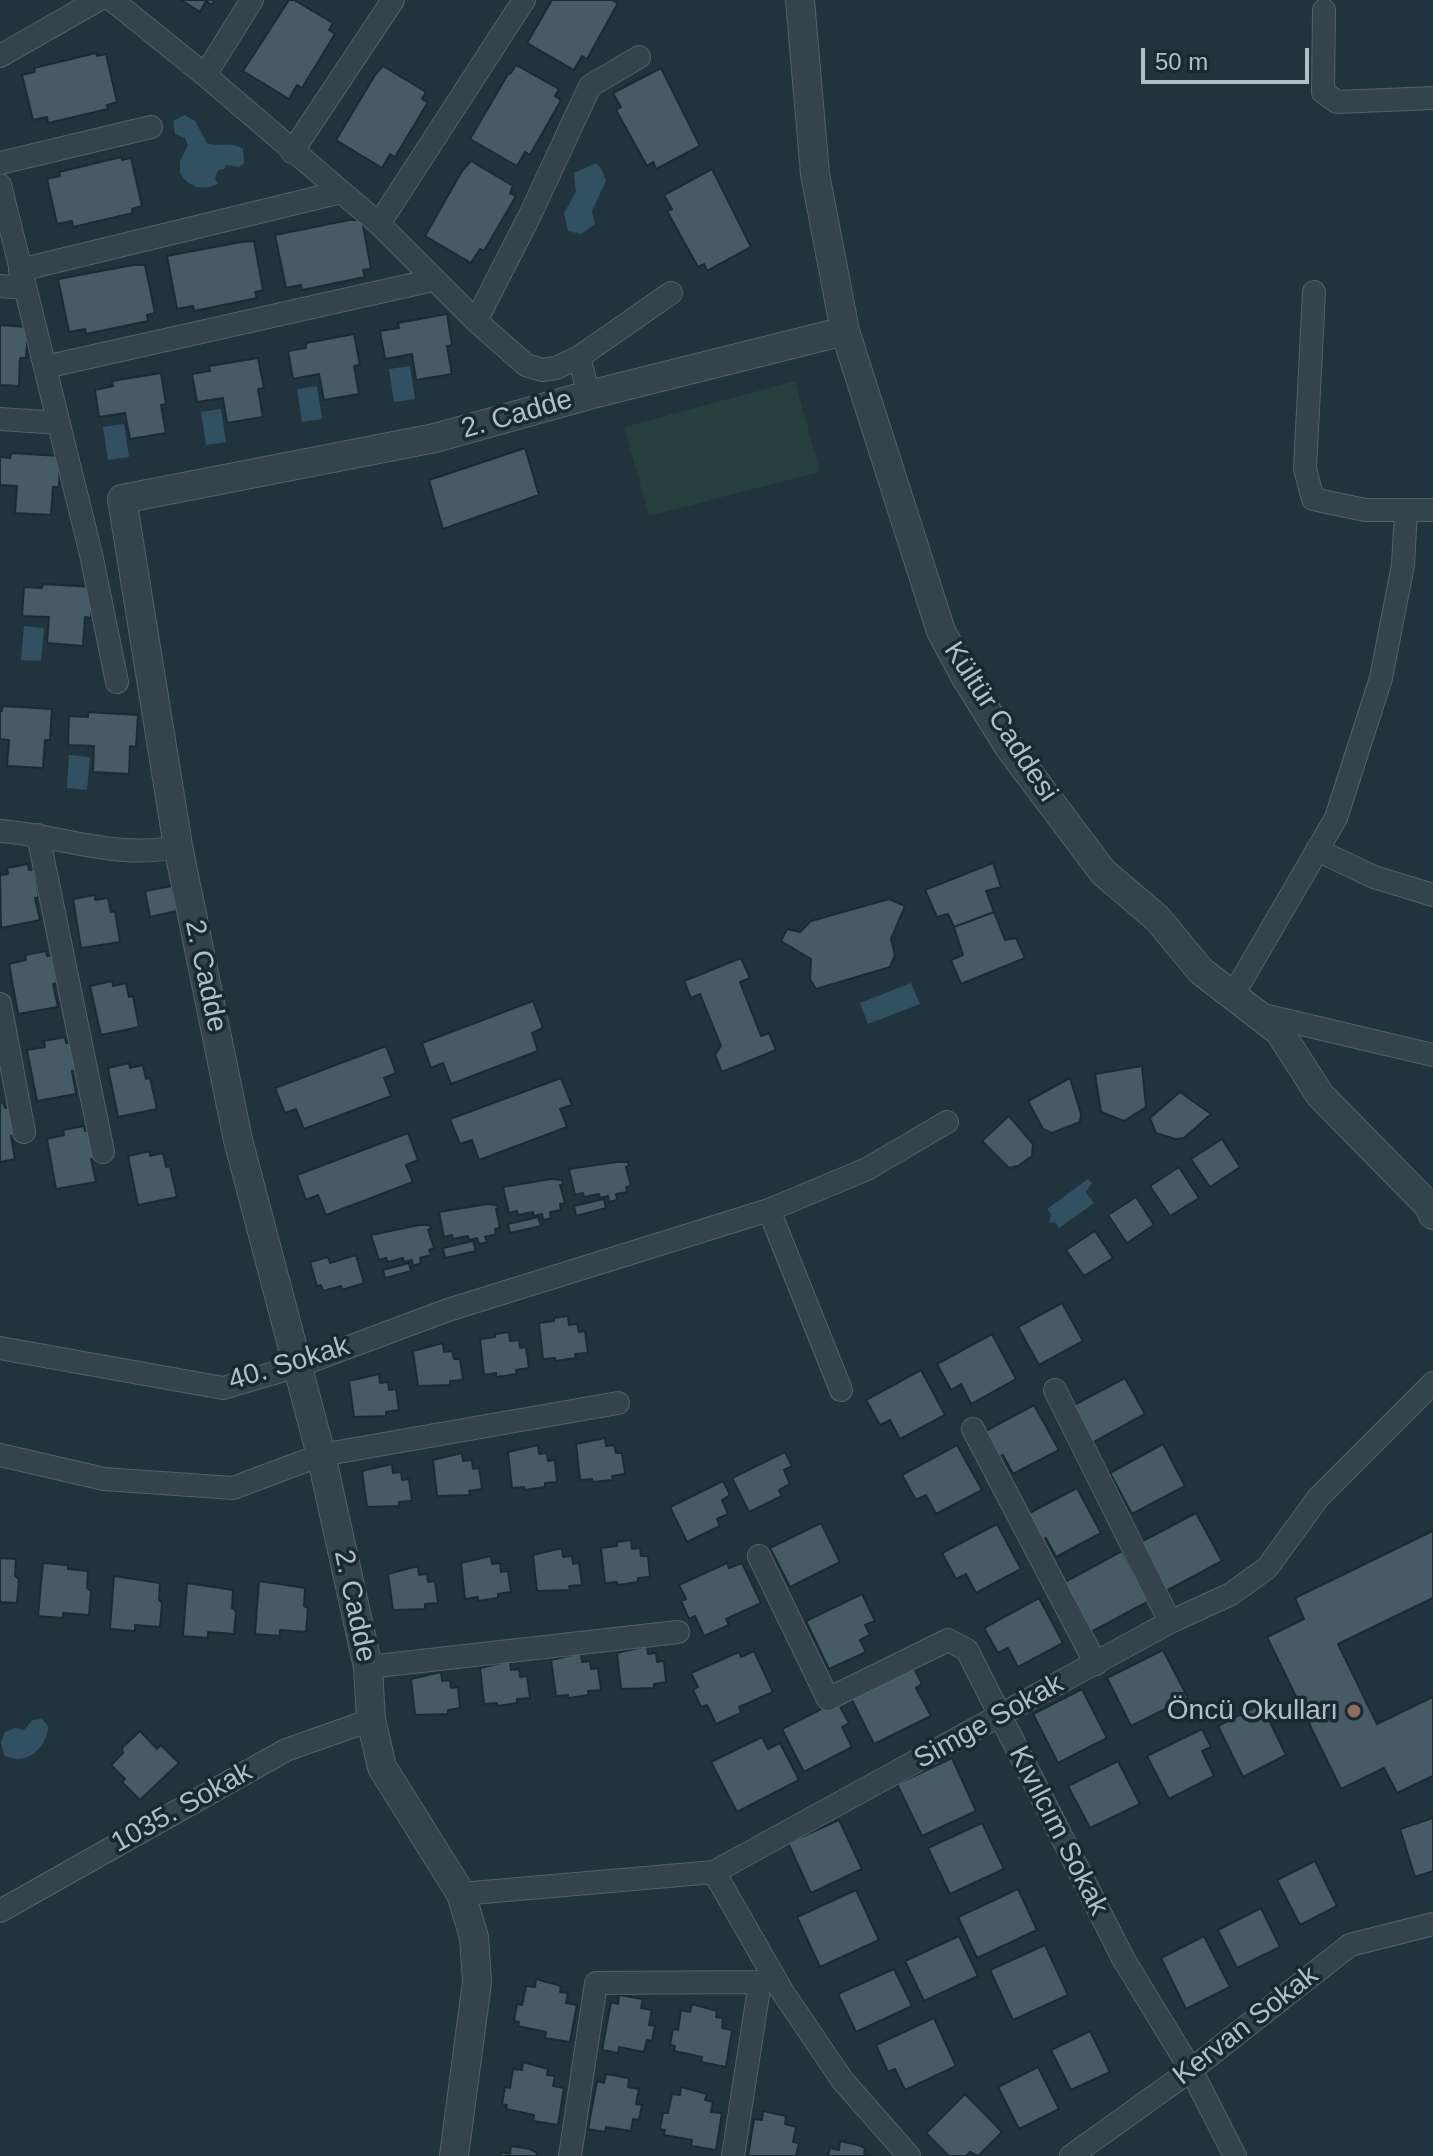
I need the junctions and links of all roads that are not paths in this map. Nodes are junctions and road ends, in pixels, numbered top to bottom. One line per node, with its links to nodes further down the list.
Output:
1 (98, 0): 8 (street)
2 (112, 0): 10 (street)
3 (252, 0): 10 (street)
4 (393, 0): 13 (street)
5 (524, 0): 17 (street)
6 (800, 0): 24 (street, Kültür Caddesi)
7 (1324, 10): 11 (street)
8 (0, 56)
9 (639, 57): 23 (street)
10 (205, 75): 13 (street)
11 (1433, 98)
12 (151, 127): 14 (street)
13 (292, 152): 16 (street)
14 (0, 163)
15 (0, 185): 18 (street)
16 (341, 192): 17 (street); 18 (street)
17 (379, 224): 19 (street)
18 (22, 279): 20 (street); 26 (street)
19 (433, 280): 23 (street); 26 (street)
20 (0, 286)
21 (1314, 292): 31 (street)
22 (671, 293): 25 (street)
23 (476, 321): 25 (street)
24 (845, 331): 27 (street, 2. Cadde); 39 (street, Kültür Caddesi)
25 (579, 357): 27 (street)
26 (45, 367): 29 (street)
27 (589, 395): 35 (street, 2. Cadde)
28 (0, 419): 29 (street)
29 (59, 423): 32 (street)
30 (1433, 510): 31 (street)
31 (1406, 512): 36 (street)
32 (117, 682)
33 (0, 831): 34 (street)
34 (38, 835): 35 (street); 43 (street)
35 (178, 846): 47 (street, 2. Cadde)
36 (1317, 850): 37 (street); 39 (street)
37 (1433, 895)
38 (0, 1004): 42 (street)
39 (1243, 1004): 40 (street); 45 (street, Kültür Caddesi)
40 (1433, 1055)
41 (947, 1122): 44 (street, 40. Sokak)
42 (24, 1132)
43 (103, 1152)
44 (769, 1210): 47 (street, 40. Sokak); 49 (street)
45 (1433, 1215)
46 (0, 1348): 47 (street, 40. Sokak)
47 (298, 1366): 54 (street, 2. Cadde)
48 (1433, 1383): 56 (street, Simge Sokak)
49 (841, 1390)
50 (1055, 1390): 56 (street)
51 (618, 1403): 54 (street)
52 (973, 1429): 58 (street)
53 (0, 1455): 54 (street)
54 (321, 1455): 59 (street, 2. Cadde)
55 (759, 1556): 60 (street, Kıvılcım Sokak)
56 (1170, 1622): 58 (street, Simge Sokak)
57 (678, 1632): 59 (street)
58 (1096, 1664): 60 (street, Simge Sokak)
59 (368, 1667): 61 (street, 2. Cadde)
60 (1000, 1716): 62 (street, Simge Sokak); 66 (street, Kıvılcım Sokak)
61 (371, 1720): 63 (street, 2. Cadde); 64 (street, 1035. Sokak)
62 (714, 1872): 63 (street, Simge Sokak); 70 (street)
63 (461, 1894): 67 (street, 2. Cadde)
64 (0, 1911)
65 (1433, 1924): 66 (street, Kervan Sokak)
66 (1191, 2070): 71 (street, Kervan Sokak); 72 (street, Kıvılcım Sokak)
67 (454, 2156)
68 (570, 2156): 69 (street)
69 (733, 2156)
70 (909, 2156)
71 (1071, 2156)
72 (1235, 2156)

